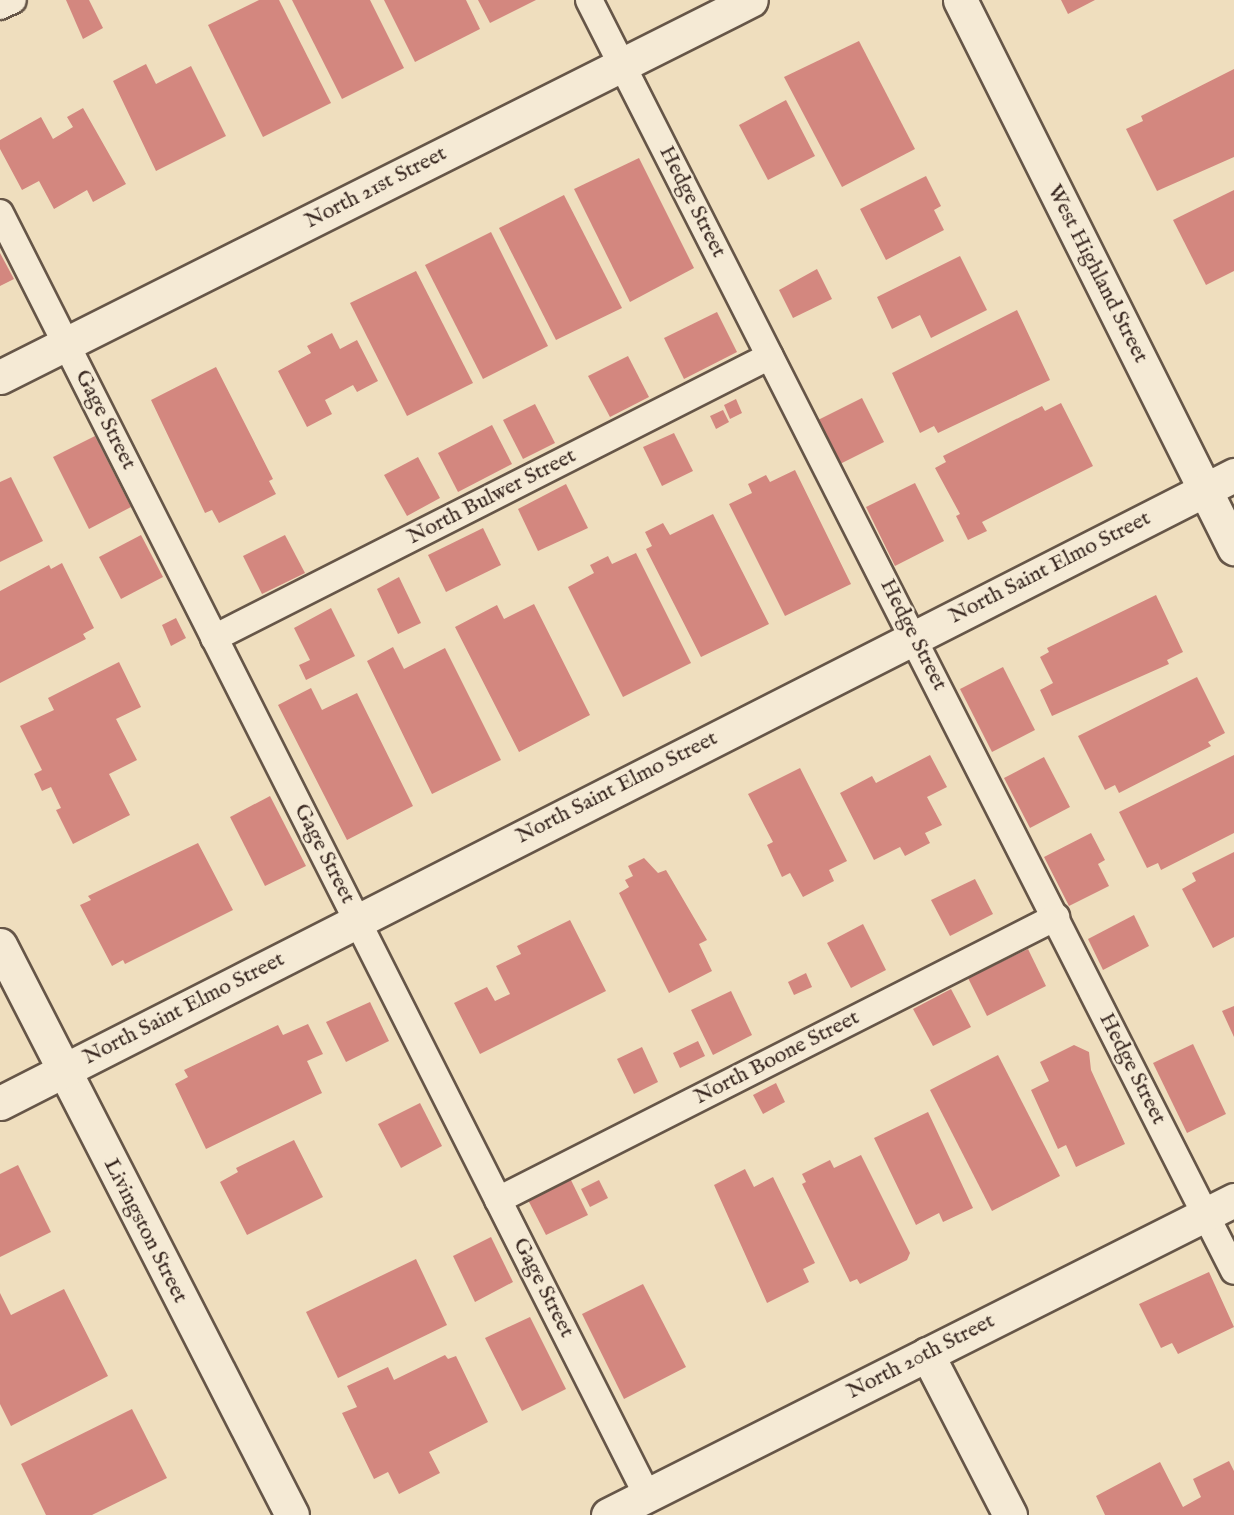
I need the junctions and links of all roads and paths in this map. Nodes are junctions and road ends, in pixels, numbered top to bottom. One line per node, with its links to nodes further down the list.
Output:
1 (13, 0): 5 (lane)
2 (589, 0): 6 (lane, Hedge Street)
3 (751, 0): 6 (street, North 21st Street)
4 (960, 0): 12 (street, West Highland Street)
5 (0, 6)
6 (622, 65): 8 (street, North 21st Street); 9 (lane, Hedge Street)
7 (0, 213): 8 (lane, Gage Street)
8 (66, 344): 10 (street, North 21st Street); 15 (lane, Gage Street)
9 (770, 356): 14 (lane, Hedge Street); 15 (lane, North Bulwer Street)
10 (0, 377)
11 (1234, 475): 12 (street, North Saint Elmo Street)
12 (1205, 490): 13 (street, West Highland Street); 14 (street, North Saint Elmo Street)
13 (1234, 548)
14 (914, 637): 16 (lane, Hedge Street); 17 (street, North Saint Elmo Street)
15 (214, 638): 17 (lane, Gage Street)
16 (1056, 917): 21 (lane, North Boone Street); 23 (lane, Hedge Street)
17 (356, 920): 19 (street, North Saint Elmo Street); 21 (lane, Gage Street)
18 (0, 945): 19 (street, Livingston Street)
19 (63, 1071): 20 (street, North Saint Elmo Street); 27 (street, Livingston Street)
20 (0, 1103)
21 (498, 1200): 26 (lane, Gage Street)
22 (1234, 1200): 23 (street, North 20th Street)
23 (1205, 1215): 24 (lane, Hedge Street); 25 (street, North 20th Street)
24 (1234, 1271)
25 (927, 1354): 26 (street, North 20th Street); 29 (street)
26 (647, 1495): 28 (street, North 20th Street)
27 (292, 1515)
28 (608, 1515)
29 (1010, 1515)

